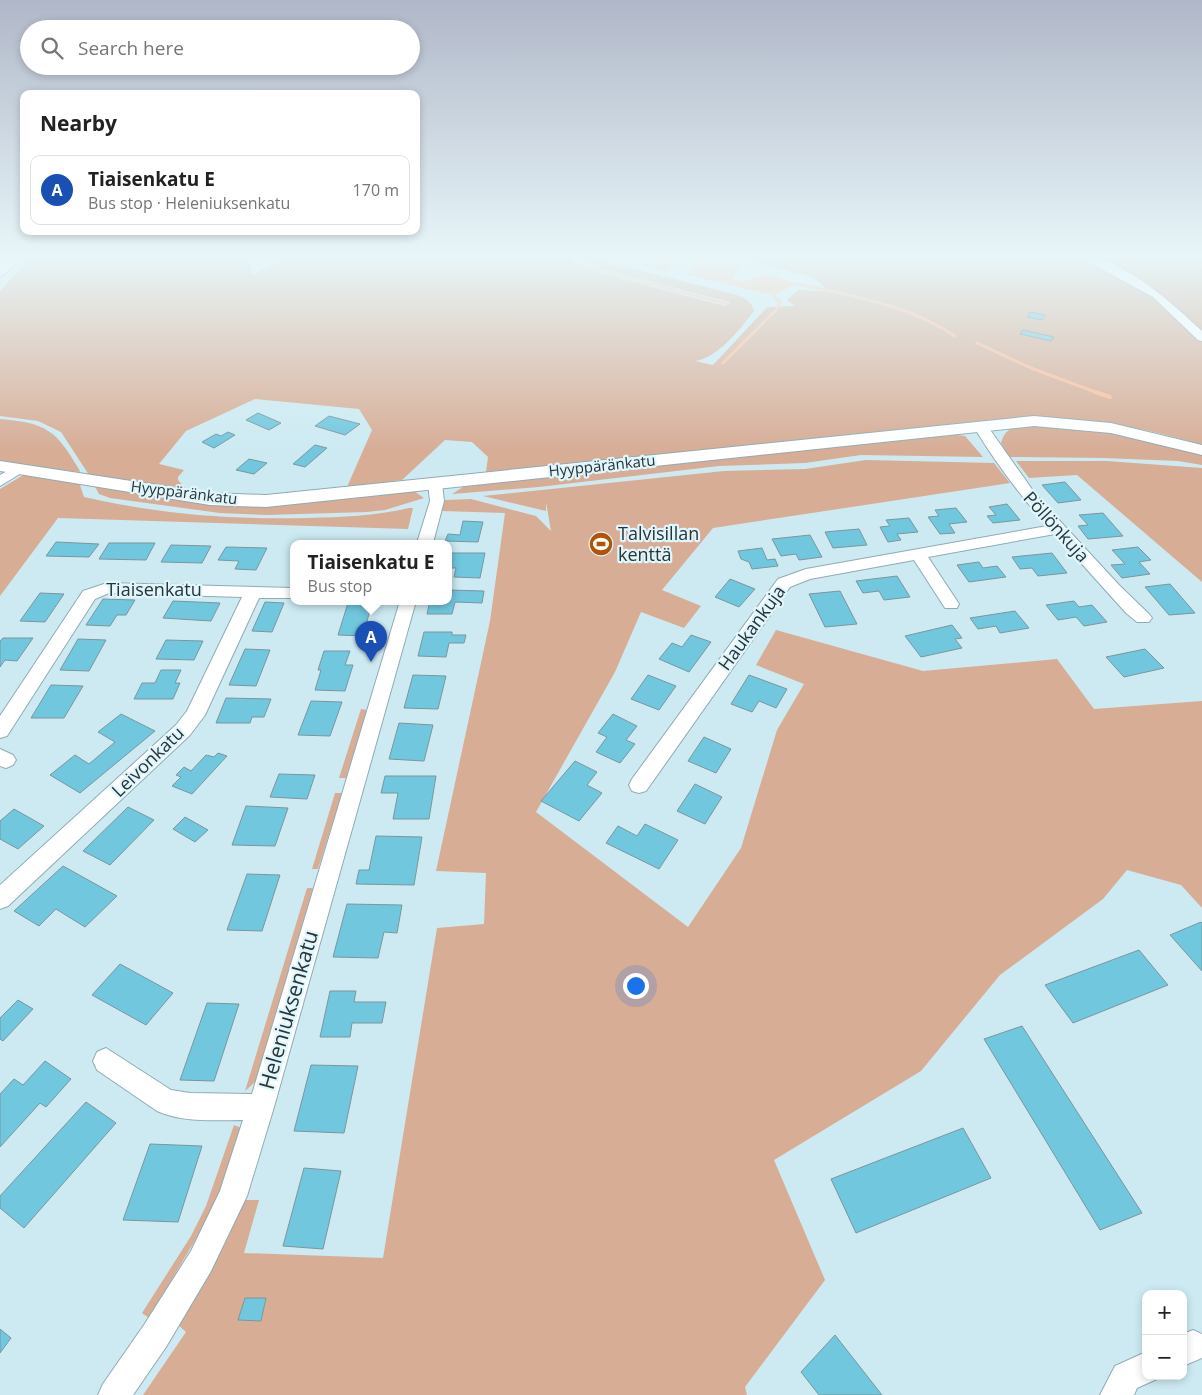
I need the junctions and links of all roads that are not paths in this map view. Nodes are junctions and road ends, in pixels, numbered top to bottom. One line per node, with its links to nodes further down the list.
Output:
1 (1184, 320): 2 (street)
2 (1202, 337)
3 (981, 427): 4 (street, Hyyppäränkatu); 7 (street, Hyyppäränkatu); 8 (street, Pöllönkuja)
4 (1202, 450)
5 (9, 467): 6 (street); 7 (street, Hyyppäränkatu)
6 (0, 482)
7 (435, 483): 9 (street)
8 (1057, 529): 10 (street, Haukankuja); 15 (street, Pöllönkuja)
9 (426, 540)
10 (918, 554): 13 (street); 17 (street, Haukankuja)
11 (253, 592): 12 (street, Tiaisenkatu); 16 (street, Tiaisenkatu); 18 (street, Leivonkatu)
12 (290, 592)
13 (951, 604)
14 (407, 605): 20 (street, Heleniuksenkatu)
15 (1143, 618)
16 (0, 730)
17 (639, 785)
18 (0, 899)
19 (106, 1061): 20 (street)
20 (261, 1107): 22 (street, Heleniuksenkatu)
21 (1142, 1370): 23 (street)
22 (114, 1395)
23 (1116, 1395)

